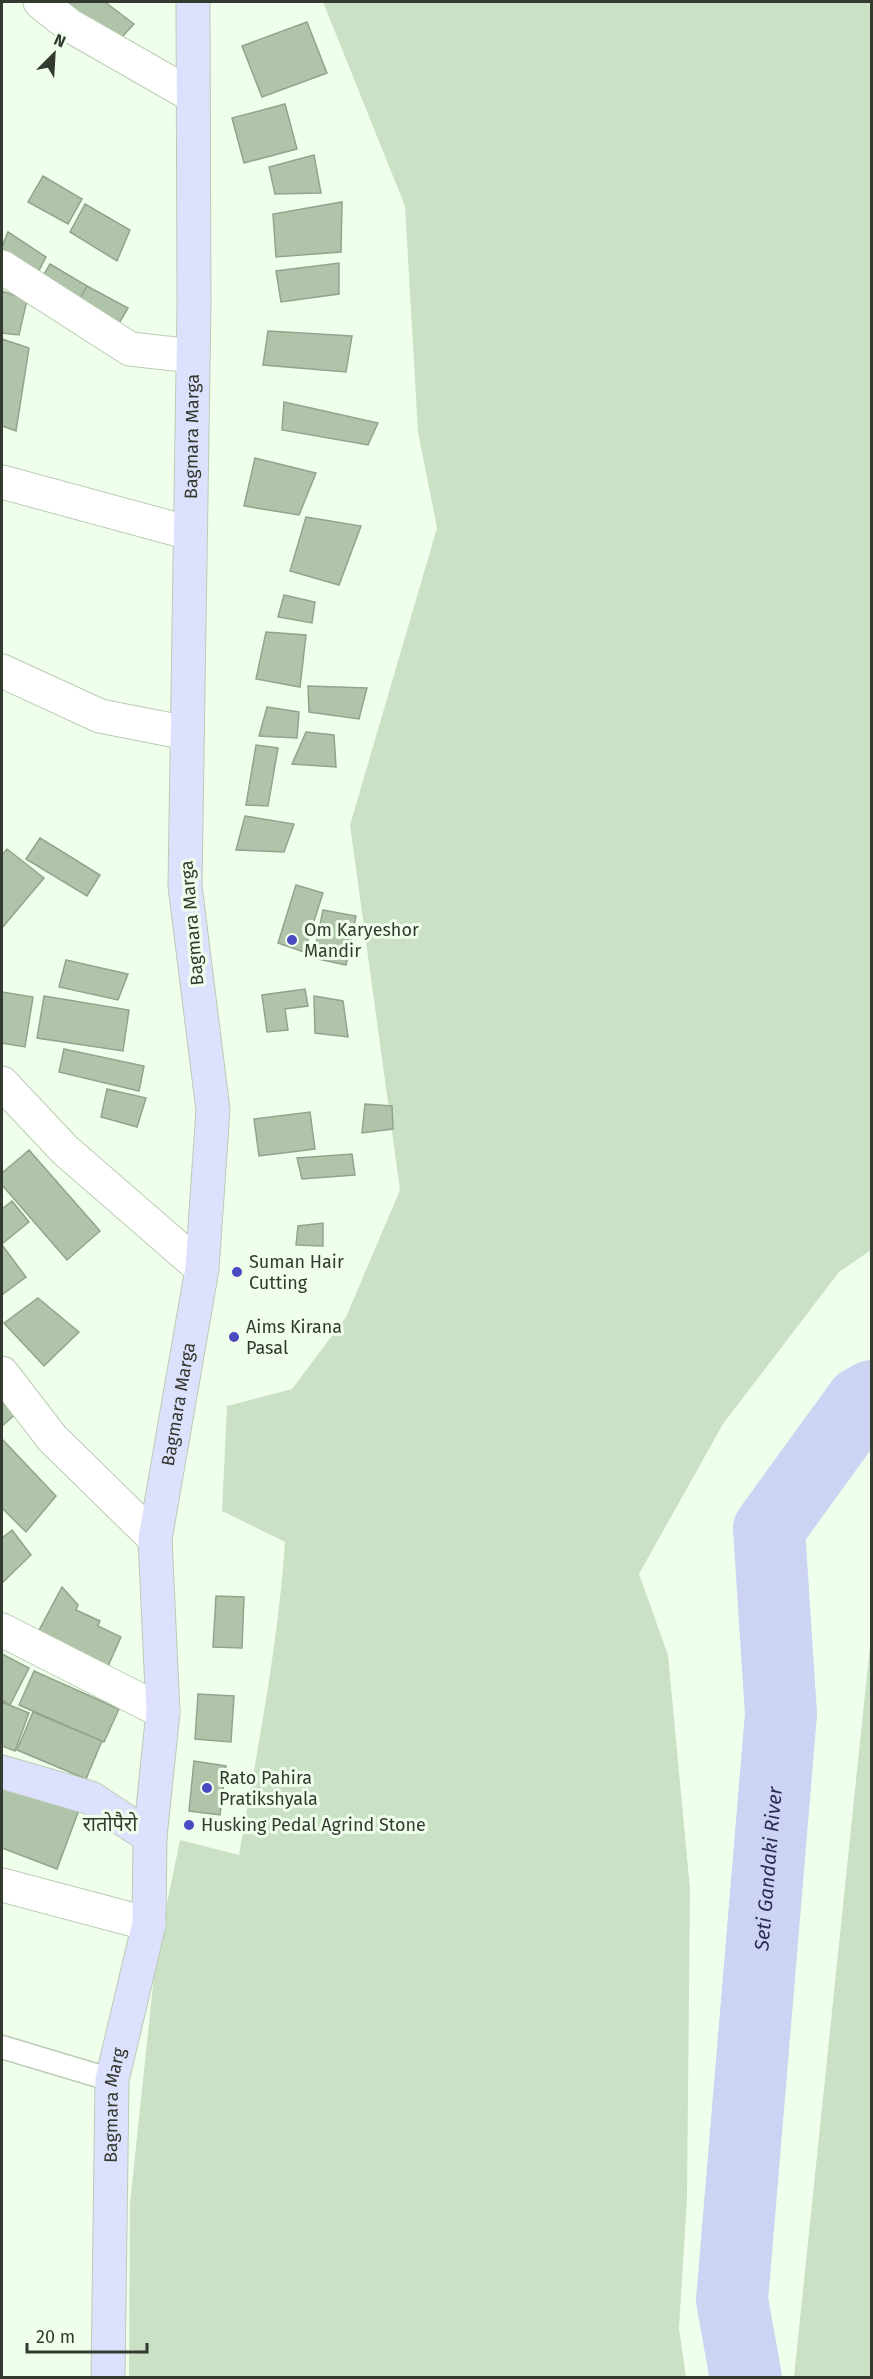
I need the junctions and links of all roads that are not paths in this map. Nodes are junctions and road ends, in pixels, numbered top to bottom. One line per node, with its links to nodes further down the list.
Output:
1 (40, 2): 3 (street)
2 (193, 2): 3 (main road, Bagmara Marga)
3 (193, 96): 5 (main road, Bagmara Marga)
4 (2, 267): 5 (street)
5 (193, 356): 7 (main road, Bagmara Marga)
6 (2, 482): 7 (street)
7 (190, 533): 9 (main road, Bagmara Marga)
8 (2, 671): 9 (street)
9 (187, 733): 11 (main road, Bagmara Marga)
10 (2, 1083): 11 (street)
11 (202, 1269): 13 (main road, Bagmara Marga)
12 (2, 1373): 13 (street)
13 (155, 1539): 15 (main road, Bagmara Marga)
14 (2, 1630): 15 (street)
15 (164, 1712): 17 (main road, Bagmara Marga)
16 (2, 1772): 17 (main road)
17 (150, 1837): 19 (main road, Bagmara Marg)
18 (2, 1885): 19 (street)
19 (149, 1924): 21 (main road, Bagmara Marg)
20 (2, 2047): 21 (lane)
21 (112, 2080): 22 (main road, Bagmara Marg)
22 (108, 2378)

